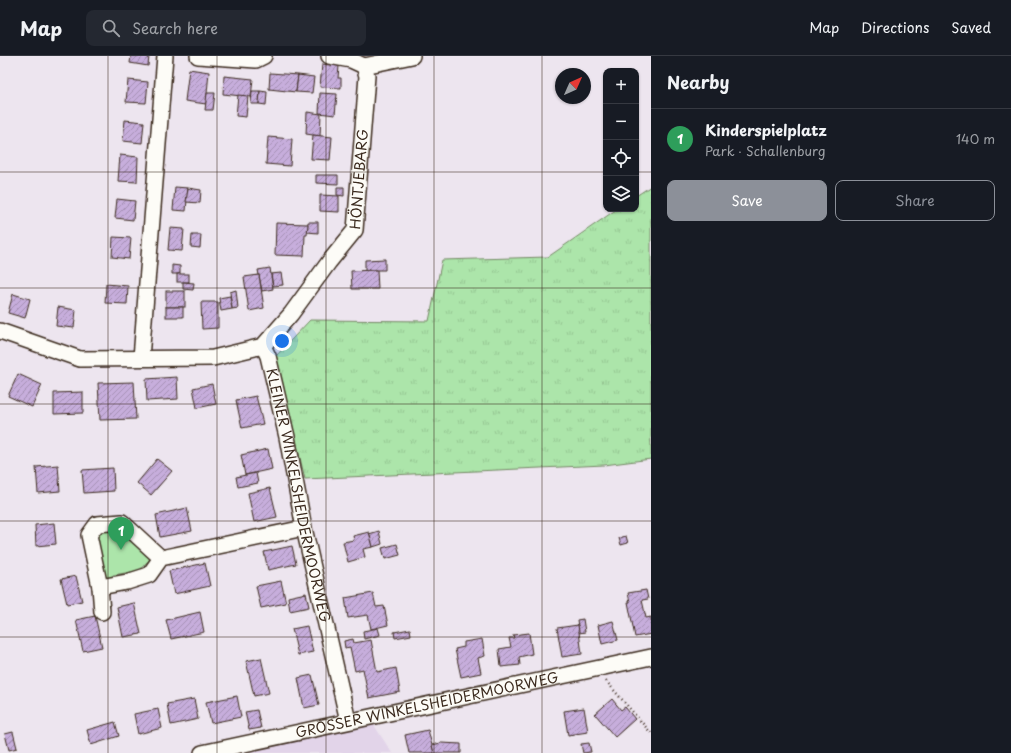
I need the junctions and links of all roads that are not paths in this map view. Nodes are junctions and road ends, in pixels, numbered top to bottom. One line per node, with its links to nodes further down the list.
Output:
1 (165, 56): 9 (street)
2 (198, 56): 3 (street)
3 (264, 56)
4 (329, 56): 6 (street)
5 (412, 56): 6 (street)
6 (364, 66): 8 (street, HÖNTJEBARG)
7 (0, 331): 9 (street)
8 (263, 346): 9 (street); 10 (street, KLEINER WINKELSHEIDERMOORWEG)
9 (141, 358)
10 (304, 528): 11 (street); 15 (street, KLEINER WINKELSHEIDERMOORWEG)
11 (161, 558): 12 (street); 12 (street)
12 (100, 587): 13 (street)
13 (102, 612)
14 (651, 657): 15 (street, GROSSER WINKELSHEIDERMOORWEG)
15 (348, 721): 16 (street, GROSSER WINKELSHEIDERMOORWEG)
16 (202, 753)

